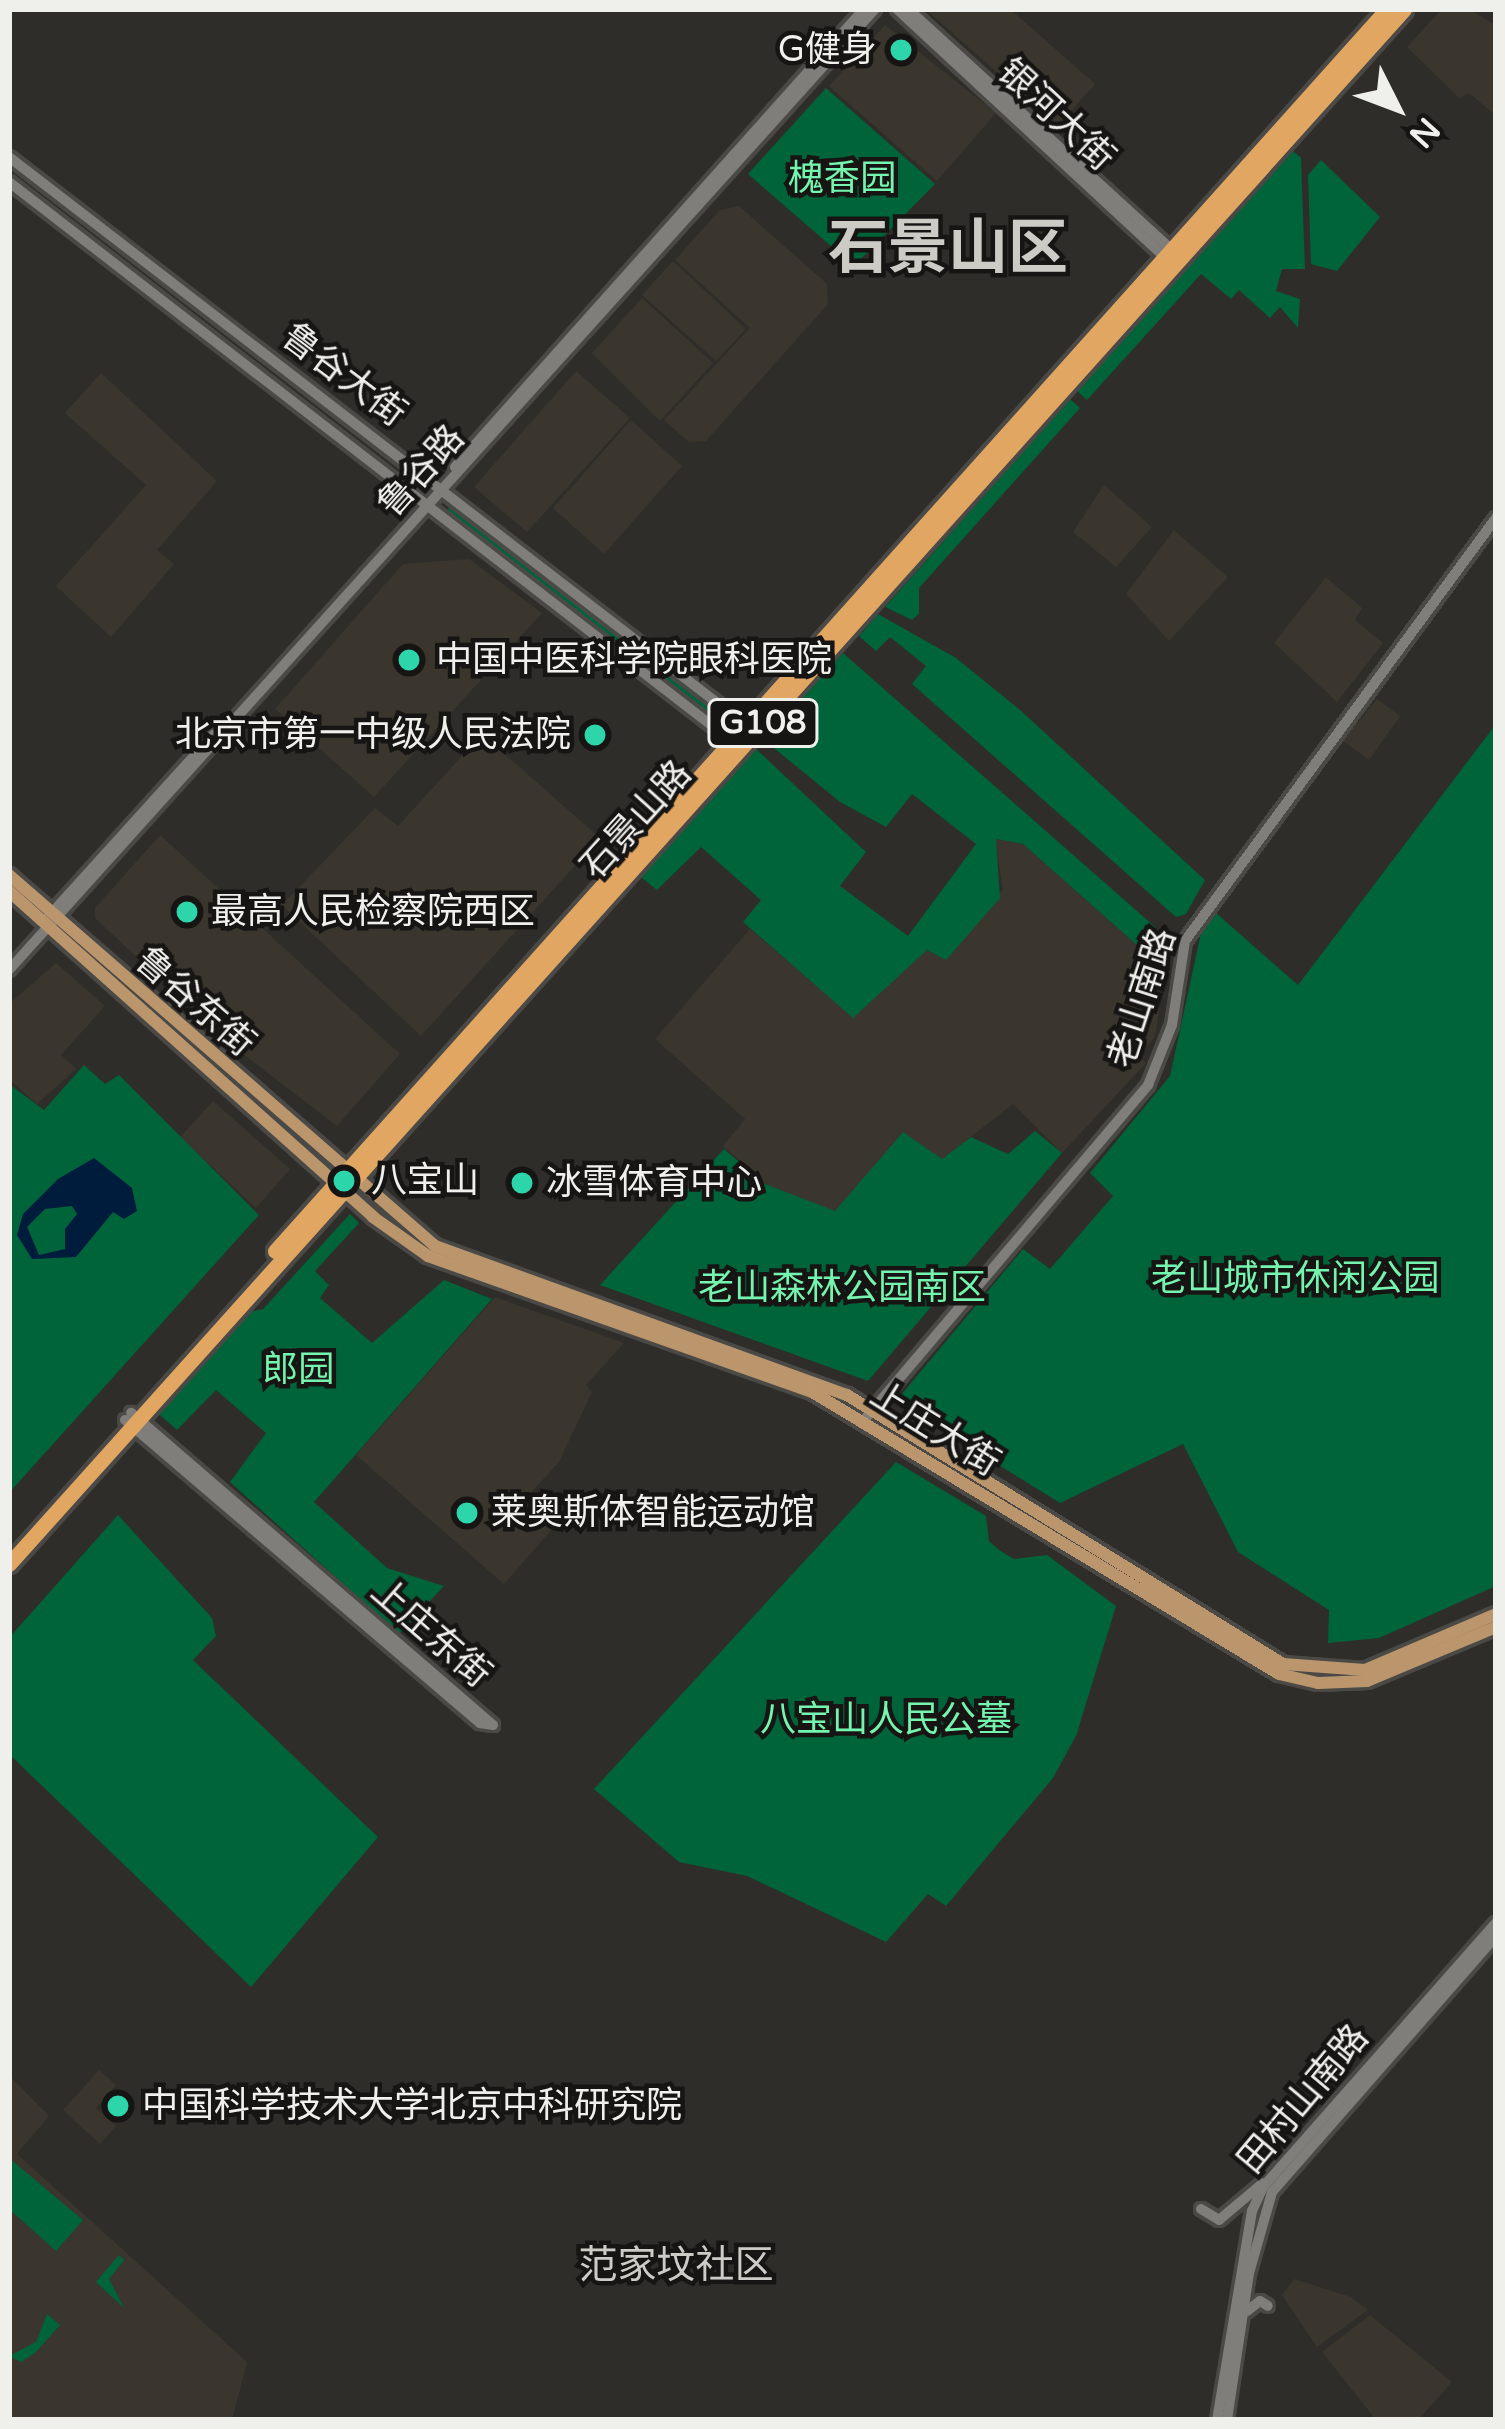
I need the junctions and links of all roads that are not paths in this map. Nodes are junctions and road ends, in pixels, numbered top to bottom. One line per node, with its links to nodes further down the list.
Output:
1 (864, 9): 10 (main road, 鲁谷路)
2 (875, 9): 10 (main road, 鲁谷路)
3 (897, 9): 9 (main road, 银河大街)
4 (908, 9): 9 (main road, 银河大街)
5 (1387, 9): 9 (highway, 石景山路 / G108)
6 (1404, 9): 9 (highway, 石景山路 / G108)
7 (9, 158): 10 (main road, 鲁谷大街)
8 (9, 182): 11 (main road, 鲁谷大街)
9 (1173, 257): 13 (highway, 石景山路 / G108)
10 (441, 488): 11 (main road, 鲁谷路); 13 (main road, 鲁谷大街)
11 (426, 505): 14 (main road, 鲁谷大街); 17 (main road, 鲁谷路)
12 (1496, 518): 21 (main road, 老山南路)
13 (750, 729): 14 (highway, 石景山路 / G108)
14 (736, 745): 20 (highway, 石景山路 / G108)
15 (9, 875): 17 (main road, 鲁谷东街)
16 (9, 891): 17 (main road, 鲁谷东街)
17 (51, 920): 18 (main road, 鲁谷路); 19 (main road, 鲁谷路); 20 (main road, 鲁谷东街)
18 (9, 961)
19 (9, 970)
20 (343, 1182): 21 (main road, 上庄大街); 22 (highway, 石景山路 / G108)
21 (868, 1413): 25 (main road, 上庄大街); 26 (main road, 上庄大街)
22 (131, 1419): 22 (main road, 上庄东街); 23 (highway, 石景山路 / G108); 24 (highway, 石景山路 / G108)
23 (9, 1549)
24 (9, 1564)
25 (1496, 1614)
26 (1496, 1627)
27 (1496, 1924): 29 (main road, 田村山南路)
28 (1496, 1936): 32 (main road, 田村山南路)
29 (1274, 2172): 30 (main road); 33 (main road, 田村山南路)
30 (1201, 2210)
31 (1268, 2306): 32 (main road)
32 (1243, 2319): 34 (main road, 田村山南路)
33 (1216, 2420)
34 (1227, 2420)

